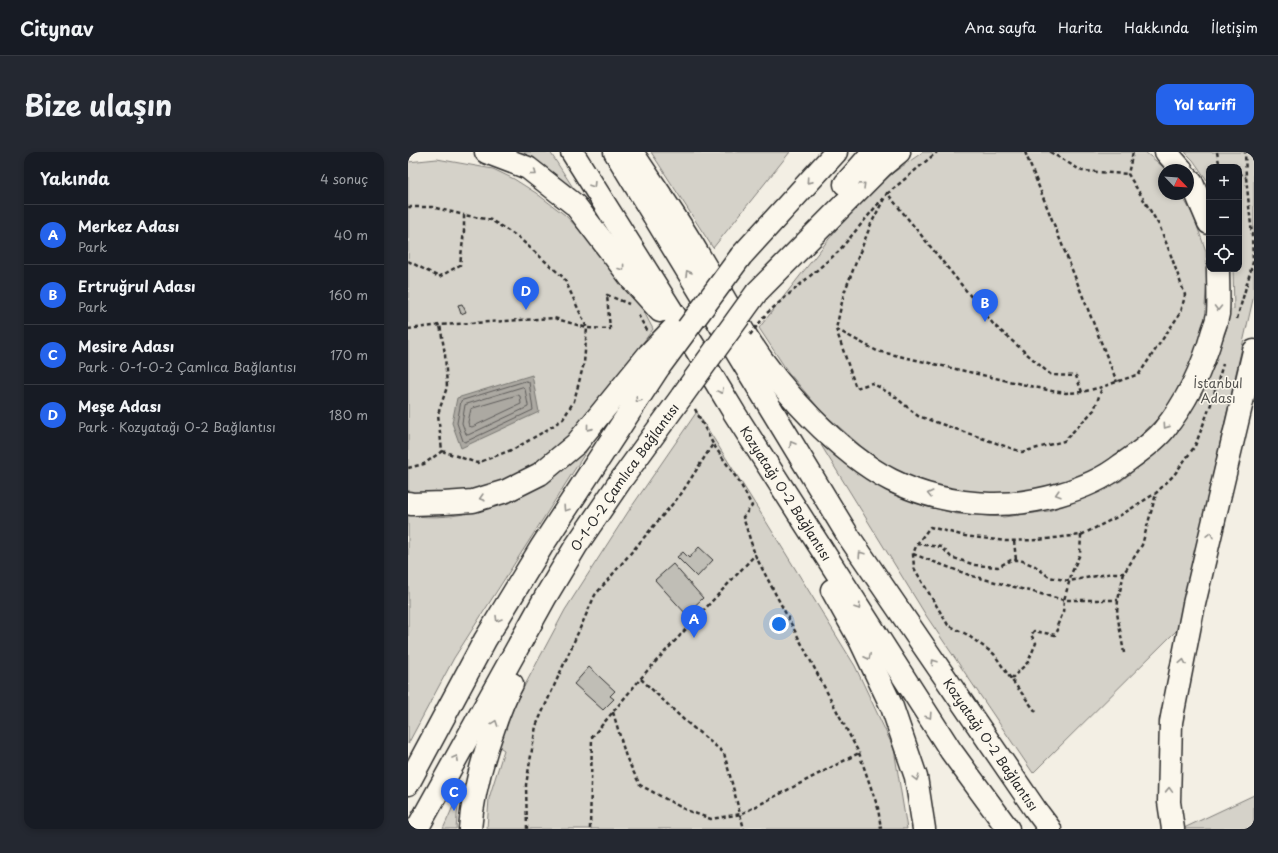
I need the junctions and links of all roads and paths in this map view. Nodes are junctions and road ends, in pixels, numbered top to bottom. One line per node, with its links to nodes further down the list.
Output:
1 (486, 152): 33 (highway, one-way to 33)
2 (572, 152): 33 (highway, Kozyatağı O-2 Bağlantısı, one-way to 33)
3 (615, 152): 71 (highway, Kozyatağı O-2 Bağlantısı, one-way to 3)
4 (632, 152): 25 (highway, one-way to 4)
5 (836, 152): 35 (highway, one-way to 35, bridge)
6 (873, 152): 26 (highway, O-1-O-2 Çamlıca Bağlantısı)
7 (900, 152): 26 (highway, one-way to 7)
8 (937, 152): 20 (path)
9 (1025, 152): 36 (path)
10 (1050, 152): 16 (path)
11 (1166, 152): 14 (highway)
12 (1217, 152): 15 (path)
13 (1132, 154): 16 (path)
14 (1177, 164)
15 (1220, 164)
16 (1128, 174): 36 (path)
17 (1242, 175): 18 (path)
18 (1246, 177)
19 (1194, 188): 23 (highway)
20 (887, 193): 28 (path); 32 (path); 38 (path)
21 (408, 207): 22 (path)
22 (464, 215): 24 (path); 30 (path)
23 (1206, 216)
24 (408, 261)
25 (1218, 272)
26 (758, 292): 39 (highway, O-1-O-2 Çamlıca Bağlantısı, bridge)
27 (631, 305): 30 (path)
28 (767, 313)
29 (440, 325): 30 (path); 31 (path); 42 (path)
30 (587, 328): 42 (path)
31 (408, 329)
32 (836, 329): 37 (path); 38 (path)
33 (697, 351): 40 (highway, Kozyatağı O-2 Bağlantısı, one-way to 40)
34 (1254, 351): 72 (highway, one-way to 34)
35 (654, 361): 45 (highway, one-way to 45); 61 (highway, one-way to 61)
36 (1117, 382): 37 (path)
37 (1102, 387): 38 (path)
38 (1082, 392)
39 (689, 402): 41 (path); 63 (highway, O-1-O-2 Çamlıca Bağlantısı, one-way to 39); 64 (highway, one-way to 39)
40 (735, 414): 69 (highway, one-way to 69); 70 (highway, Kozyatağı O-2 Bağlantısı, one-way to 70)
41 (713, 444): 50 (path); 65 (path)
42 (442, 451): 43 (path)
43 (408, 468)
44 (1156, 492): 52 (path)
45 (408, 503)
46 (1081, 534): 53 (path)
47 (1014, 541): 51 (path)
48 (918, 544): 51 (path)
49 (913, 554): 54 (path)
50 (755, 555): 57 (path); 60 (path)
51 (1016, 560): 53 (path)
52 (1124, 572): 53 (path); 55 (path)
53 (1069, 582): 54 (path)
54 (1064, 600): 55 (path); 58 (path)
55 (1118, 600): 56 (path)
56 (1124, 653)
57 (641, 678): 59 (path); 62 (path)
58 (1012, 679)
59 (613, 712): 62 (path); 66 (path)
60 (859, 753): 62 (path); 68 (path)
61 (408, 784)
62 (741, 814): 67 (path)
63 (417, 829)
64 (470, 829)
65 (527, 829)
66 (590, 829)
67 (744, 829)
68 (881, 829)
69 (924, 829)
70 (1008, 829)
71 (1050, 829)
72 (1173, 829)

